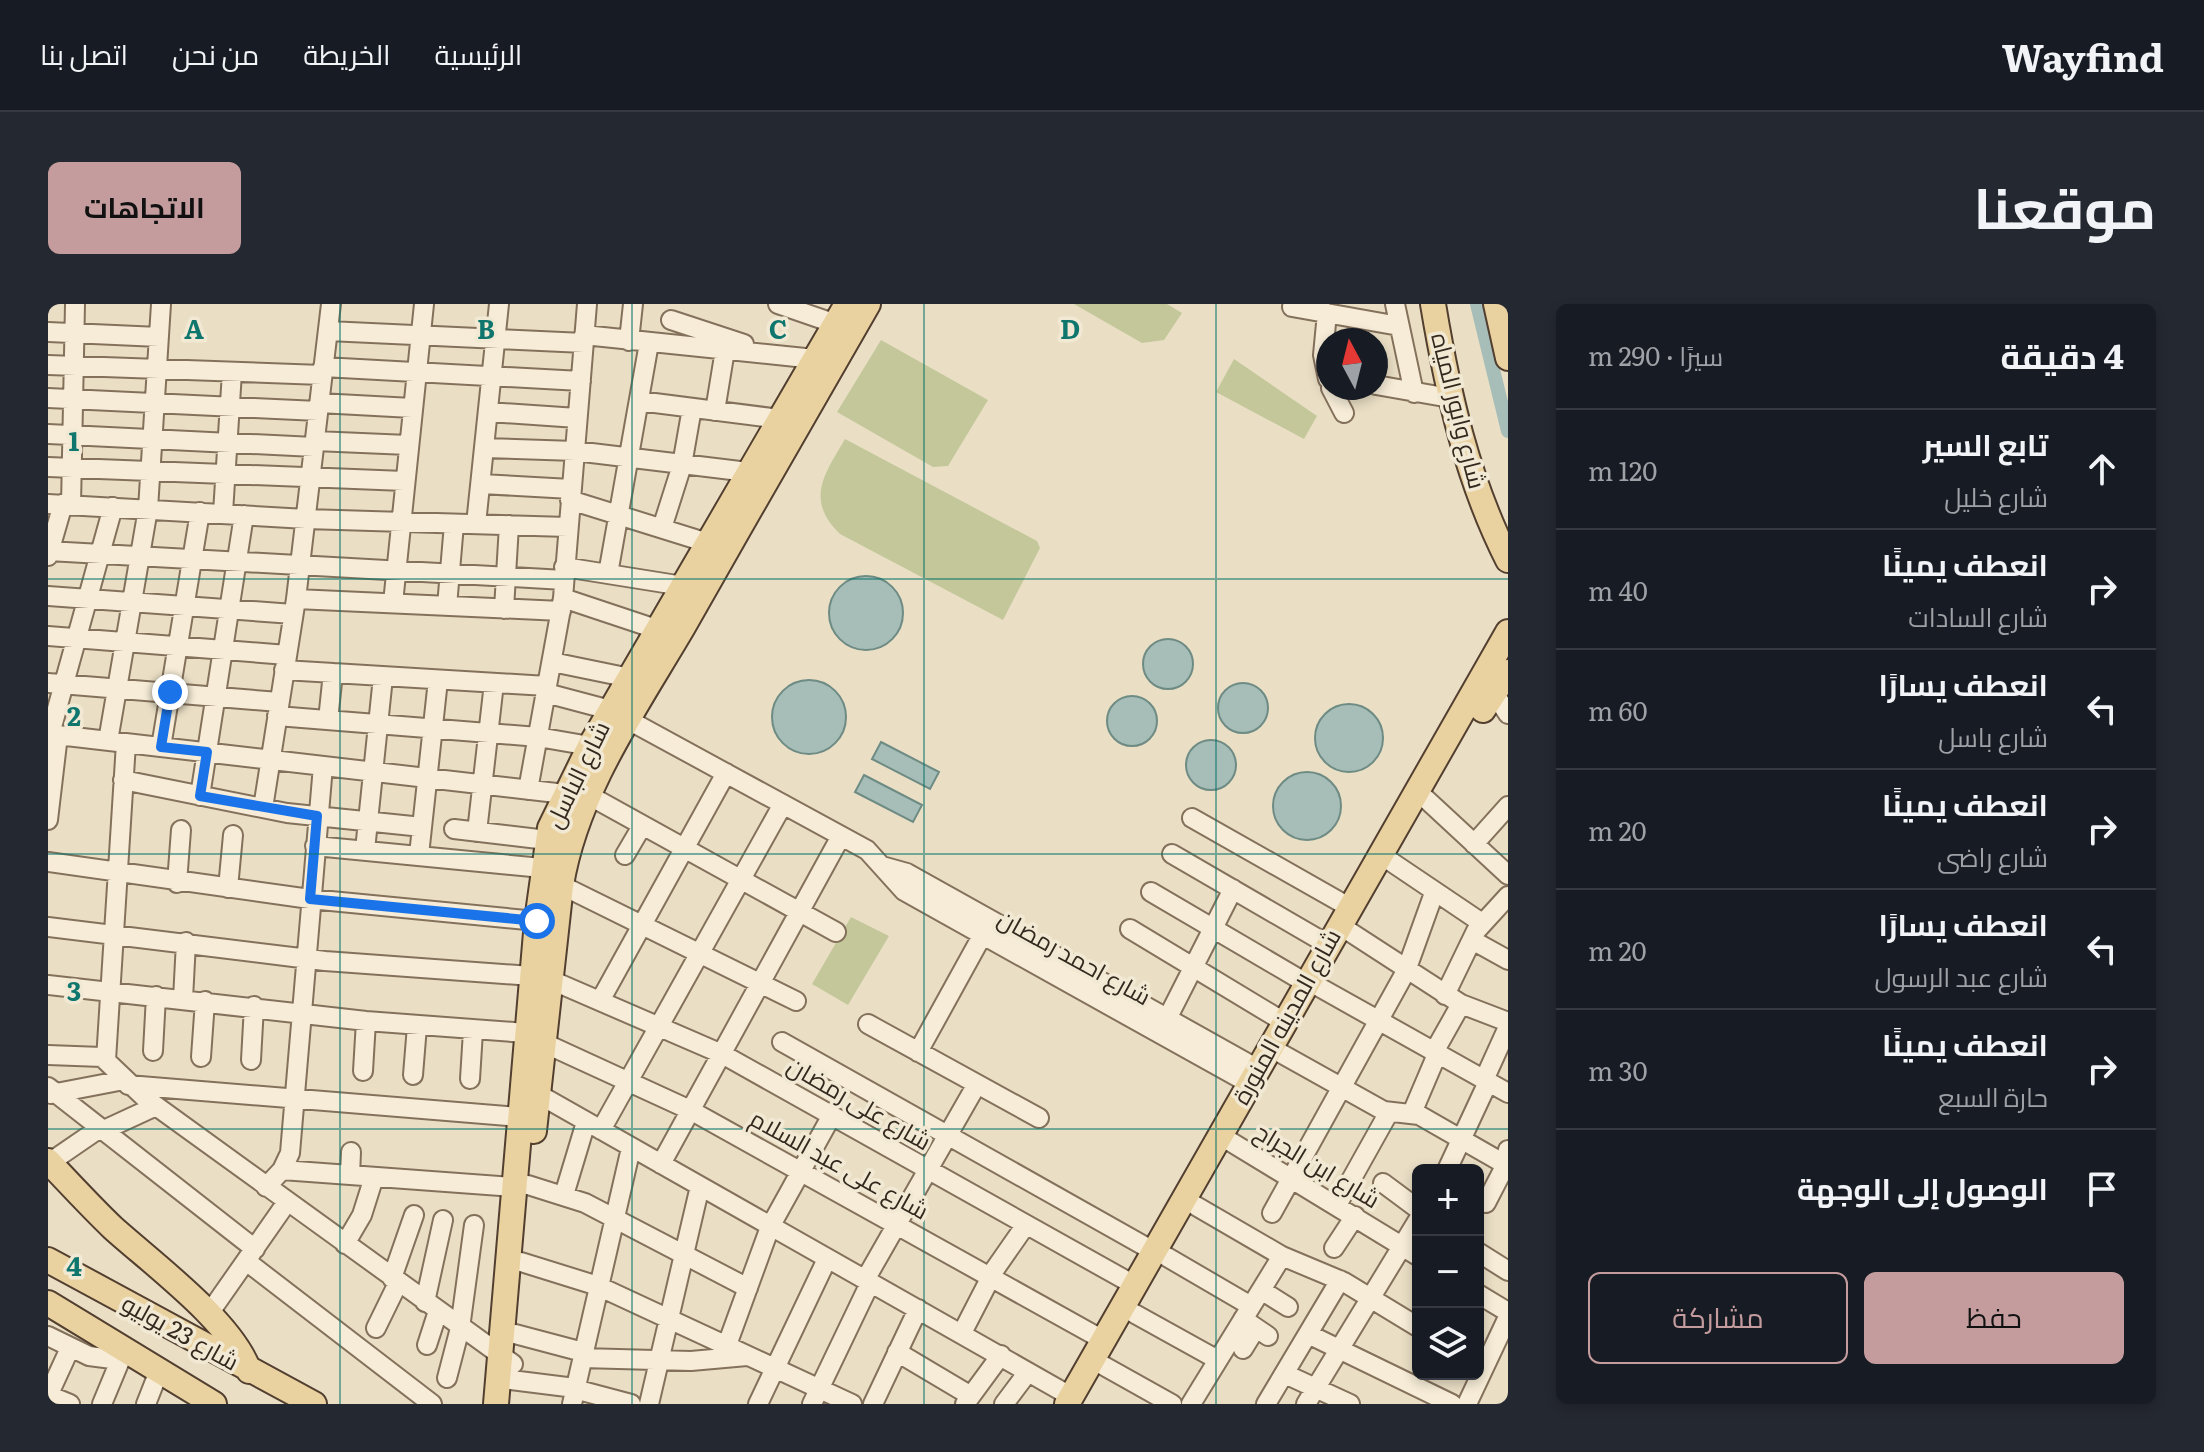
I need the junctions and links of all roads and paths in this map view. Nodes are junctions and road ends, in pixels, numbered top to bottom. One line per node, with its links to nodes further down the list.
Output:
1 (75, 304): 21 (street)
2 (161, 304): 23 (street)
3 (331, 304): 19 (street)
4 (424, 304): 22 (street)
5 (499, 304): 24 (street)
6 (587, 304): 25 (street)
7 (633, 304): 26 (street)
8 (778, 304): 15 (street)
9 (868, 304): 72 (main road, شارع الباسل)
10 (1395, 304): 17 (street)
11 (1433, 304): 43 (main road, شارع وابور المياه)
12 (1496, 304): 30 (main road)
13 (1292, 307): 14 (street)
14 (1327, 313): 17 (street); 18 (street)
15 (842, 314): 31 (main road, شارع الباسل)
16 (671, 320): 29 (street)
17 (1399, 326): 41 (street)
18 (1326, 328)
19 (328, 331): 22 (street); 35 (street)
20 (48, 332): 21 (street)
21 (74, 334): 23 (street); 33 (street)
22 (420, 335): 24 (street); 37 (street)
23 (159, 337): 34 (street)
24 (495, 338): 25 (street); 38 (street)
25 (584, 339): 26 (street); 39 (street)
26 (629, 341): 27 (street)
27 (649, 343): 28 (street); 46 (street)
28 (725, 350): 29 (street); 52 (street)
29 (773, 354): 31 (street)
30 (1508, 358)
31 (815, 359): 56 (main road, شارع الباسل)
32 (48, 365): 33 (street)
33 (74, 366): 34 (street); 44 (street)
34 (157, 369): 36 (street); 47 (street)
35 (323, 371): 36 (street); 37 (street); 49 (street)
36 (232, 372): 48 (street)
37 (416, 372): 38 (street); 50 (street)
38 (492, 376): 39 (street); 53 (street)
39 (581, 381): 55 (street)
40 (1388, 388): 41 (street)
41 (1414, 393): 43 (street)
42 (48, 398): 44 (street)
43 (1450, 398): 95 (main road, شارع وابور المياه)
44 (73, 400): 47 (street); 58 (street)
45 (1338, 400): 54 (street)
46 (639, 401): 51 (street); 65 (street)
47 (155, 404): 48 (street); 59 (street)
48 (230, 407): 49 (street); 60 (street)
49 (319, 407): 50 (street); 61 (street)
50 (412, 408): 62 (street)
51 (692, 408): 52 (street); 66 (street)
52 (715, 411): 56 (street)
53 (488, 412): 55 (street); 63 (street)
54 (1344, 413)
55 (577, 418): 64 (street)
56 (780, 419): 72 (main road, شارع الباسل)
57 (48, 434): 58 (street)
58 (72, 435): 59 (street); 68 (street)
59 (152, 439): 60 (street); 69 (street)
60 (228, 443): 61 (street); 70 (street)
61 (314, 444): 62 (street); 71 (street)
62 (408, 445): 73 (street)
63 (484, 448): 64 (street); 74 (street)
64 (575, 451): 65 (street); 75 (street)
65 (629, 458): 66 (street); 82 (street)
66 (682, 465): 72 (street); 89 (street)
67 (48, 467): 68 (street)
68 (72, 468): 69 (street); 76 (street)
69 (150, 471): 70 (street); 78 (street)
70 (226, 474): 71 (street); 80 (street)
71 (311, 477): 73 (street); 83 (street)
72 (751, 479): 90 (main road, شارع الباسل); 136 (main road, شارع الباسل)
73 (404, 481): 84 (street)
74 (481, 484): 75 (street); 86 (street)
75 (571, 495): 82 (street); 88 (street)
76 (60, 504): 77 (street); 91 (street)
77 (113, 507): 78 (street); 92 (street)
78 (148, 509): 79 (street); 93 (street)
79 (200, 512): 80 (street); 94 (street)
80 (223, 513): 81 (street)
81 (244, 515): 83 (street); 96 (street)
82 (619, 515): 89 (street); 100 (street)
83 (306, 519): 84 (street); 97 (street)
84 (399, 522): 85 (street); 98 (street)
85 (454, 524): 86 (street); 99 (street)
86 (476, 524): 87 (street)
87 (509, 525): 88 (street); 101 (street)
88 (568, 527): 103 (street)
89 (662, 528): 90 (street)
90 (708, 543): 102 (main road, شارع الباسل)
91 (49, 553): 92 (street)
92 (100, 554): 93 (street); 105 (street)
93 (141, 557): 94 (street); 106 (street)
94 (192, 560): 96 (street); 108 (street)
95 (1508, 560)
96 (239, 563): 97 (street); 112 (street)
97 (300, 565): 98 (street); 109 (street)
98 (396, 571): 99 (street); 107 (street)
99 (450, 573): 101 (street); 110 (street)
100 (608, 574): 102 (street); 103 (street)
101 (506, 577): 103 (street); 111 (street)
102 (683, 586): 113 (main road, شارع الباسل)
103 (563, 589): 111 (street); 113 (street); 121 (street)
104 (48, 596): 105 (street)
105 (87, 599): 106 (street); 116 (street)
106 (134, 603): 108 (street); 117 (street)
107 (393, 603): 109 (street); 110 (street)
108 (184, 606): 112 (street); 118 (street)
109 (294, 606): 112 (street); 120 (street)
110 (447, 606): 111 (street)
111 (504, 609)
112 (231, 610): 119 (street)
113 (659, 630): 125 (main road, شارع الباسل)
114 (1508, 632): 195 (main road, شارع المدينه المنورة)
115 (48, 636): 116 (street, شارع احمد رمضان)
116 (76, 639): 117 (street, شارع احمد رمضان); 127 (street)
117 (127, 642): 118 (street, شارع احمد رمضان); 129 (street)
118 (177, 646): 119 (street, شارع احمد رمضان); 131 (street)
119 (225, 650): 120 (street, شارع احمد رمضان); 133 (street)
120 (286, 662): 123 (street, شارع احمد رمضان); 134 (street)
121 (552, 662): 125 (street); 130 (street)
122 (1508, 672): 132 (main road, شارع المدينه المنورة)
123 (333, 673): 124 (street, شارع احمد رمضان); 137 (street)
124 (383, 677): 126 (street, شارع احمد رمضان); 138 (street)
125 (630, 678): 136 (main road, شارع الباسل)
126 (438, 680): 128 (street, شارع احمد رمضان); 139 (street)
127 (56, 683): 129 (street); 141 (street)
128 (494, 683): 130 (street, شارع احمد رمضان); 140 (street)
129 (118, 688): 131 (street); 143 (street)
130 (546, 690): 136 (street, شارع احمد رمضان); 142 (street)
131 (170, 692): 133 (street); 145 (street)
132 (1494, 693): 135 (street); 158 (main road, شارع المدينه المنورة)
133 (217, 696): 134 (street); 146 (street)
134 (278, 709): 137 (street); 147 (street)
135 (1508, 714)
136 (620, 715): 144 (main road, شارع الباسل); 150 (street, شارع احمد رمضان); 157 (main road, شارع الباسل)
137 (328, 720): 138 (street)
138 (378, 724): 139 (street); 149 (street)
139 (433, 729): 140 (street); 151 (street)
140 (488, 733): 142 (street); 153 (street)
141 (52, 735): 143 (street); 164 (street)
142 (538, 737): 144 (street); 154 (street)
143 (117, 742): 145 (street); 152 (street)
144 (590, 746): 155 (main road, شارع الباسل)
145 (161, 747): 146 (street)
146 (207, 752): 147 (street); 156 (street)
147 (270, 759): 148 (street); 161 (street)
148 (323, 766): 149 (street); 162 (street)
149 (373, 771): 151 (street); 165 (street)
150 (726, 773): 159 (street, شارع احمد رمضان); 176 (street)
151 (428, 777): 153 (street); 167 (street)
152 (123, 780): 156 (street); 184 (street)
153 (483, 784): 154 (street); 170 (street)
154 (528, 790): 155 (street)
155 (565, 794): 173 (main road, شارع الباسل)
156 (200, 796): 161 (street)
157 (590, 796): 166 (street); 188 (main road, شارع الباسل)
158 (1426, 799): 174 (street); 181 (main road, شارع المدينه المنورة)
159 (783, 804): 172 (street, شارع احمد رمضان); 186 (street)
160 (1508, 806): 174 (street)
161 (263, 808): 162 (street)
162 (317, 816): 165 (street); 175 (street)
163 (1192, 818): 195 (street)
164 (48, 820)
165 (368, 821): 167 (street); 177 (street)
166 (642, 826): 176 (street); 180 (street)
167 (422, 827): 179 (street)
168 (454, 829): 170 (street)
169 (181, 830): 187 (street)
170 (477, 832): 173 (street)
171 (233, 835): 189 (street)
172 (841, 836): 196 (street); 201 (street, شارع احمد رمضان)
173 (547, 840): 183 (main road, شارع الباسل)
174 (1474, 844): 185 (street)
175 (315, 846): 177 (street); 194 (street)
176 (682, 847): 186 (street); 199 (street)
177 (365, 850): 179 (street)
178 (1172, 854): 190 (street)
179 (419, 855): 183 (street)
180 (625, 855)
181 (1390, 861): 192 (street); 206 (main road, شارع المدينه المنورة)
182 (48, 862): 184 (street)
183 (542, 868): 198 (main road, شارع الباسل)
184 (116, 871): 187 (street); 204 (street)
185 (1508, 875)
186 (742, 878): 196 (street); 210 (street)
187 (177, 883): 189 (street)
188 (561, 885): 199 (street); 215 (main road, شارع الباسل)
189 (228, 888): 194 (street)
190 (1233, 889): 203 (street); 209 (street)
191 (1151, 892): 203 (street)
192 (1434, 893): 197 (street); 214 (street)
193 (1508, 896): 197 (street)
194 (310, 899): 198 (street); 211 (street)
195 (1349, 907): 209 (main road, شارع المدينه المنورة)
196 (799, 911): 205 (street); 216 (street)
197 (1495, 918): 207 (street)
198 (537, 921): 215 (main road, شارع الباسل)
199 (641, 924): 210 (street); 224 (street)
200 (48, 927): 204 (street, شارع على رمضان)
201 (987, 928): 228 (street, شارع احمد رمضان); 240 (street); 250 (street, شارع احمد رمضان)
202 (1130, 929): 213 (street)
203 (1215, 929): 213 (street); 218 (street)
204 (112, 932): 208 (street, شارع على رمضان); 219 (street)
205 (836, 932)
206 (1350, 932): 214 (street); 218 (main road, شارع المدينه المنورة)
207 (1472, 940): 212 (street); 222 (street)
208 (186, 942): 211 (street, شارع على رمضان); 221 (street)
209 (1327, 944): 218 (main road, شارع المدينه المنورة)
210 (701, 954): 216 (street); 235 (street)
211 (306, 958): 215 (street, شارع على رمضان); 227 (street)
212 (1508, 960)
213 (1195, 968): 228 (street); 230 (street)
214 (1406, 971): 222 (street); 231 (street)
215 (541, 978): 224 (street, شارع على رمضان); 237 (main road, شارع الباسل)
216 (760, 983): 225 (street); 242 (street)
217 (48, 985): 219 (street)
218 (1313, 985): 230 (main road, شارع المدينه المنورة); 231 (street); 243 (main road, شارع المدينه المنورة)
219 (109, 990): 220 (street); 246 (street)
220 (156, 996): 221 (street); 239 (street)
221 (183, 999): 223 (street)
222 (1453, 1000): 233 (street); 241 (street)
223 (205, 1001): 226 (street); 245 (street)
224 (600, 1001): 235 (street, شارع على رمضان)
225 (796, 1001)
226 (254, 1006): 227 (street); 247 (street)
227 (301, 1013): 229 (street); 260 (street)
228 (1167, 1019): 250 (street, شارع احمد رمضان)
229 (366, 1021): 234 (street); 248 (street)
230 (1284, 1022): 250 (main road, شارع المدينه المنورة)
231 (1378, 1022): 241 (street); 256 (street)
232 (868, 1024): 240 (street)
233 (1508, 1024): 253 (street)
234 (417, 1026): 236 (street); 249 (street)
235 (662, 1027): 242 (street, شارع على رمضان); 252 (street)
236 (473, 1031): 237 (street); 251 (street)
237 (535, 1038): 252 (street, شارع على عبد السلام); 258 (main road, شارع الباسل)
238 (782, 1042): 270 (street)
239 (153, 1051)
240 (918, 1052): 255 (street)
241 (1434, 1053): 253 (street); 264 (street)
242 (722, 1054): 262 (street); 265 (street, شارع على رمضان)
243 (1282, 1054): 256 (street); 272 (main road, شارع المدينه المنورة)
244 (48, 1055): 246 (street)
245 (201, 1057)
246 (106, 1060): 254 (street)
247 (251, 1060)
248 (363, 1071)
249 (413, 1075)
250 (1254, 1076): 311 (main road, شارع المدينه المنورة)
251 (470, 1079)
252 (630, 1080): 262 (street, شارع على عبد السلام); 268 (street)
253 (1486, 1081): 259 (street); 271 (street)
254 (126, 1082): 257 (street); 260 (street); 261 (street)
255 (977, 1084): 267 (street); 270 (street)
256 (1343, 1089): 263 (street); 284 (street)
257 (51, 1091): 269 (street)
258 (530, 1092): 266 (main road, شارع الباسل); 268 (street); 286 (main road, شارع الباسل)
259 (1508, 1093)
260 (294, 1099): 266 (street); 279 (street)
261 (156, 1106): 269 (street); 288 (street)
262 (690, 1110): 277 (street); 281 (street, شارع على عبد السلام)
263 (1389, 1112): 264 (street); 292 (street)
264 (1412, 1113): 271 (street)
265 (832, 1115): 280 (street, شارع على رمضان); 281 (street)
266 (519, 1117): 286 (main road, شارع الباسل)
267 (1039, 1118)
268 (593, 1126): 273 (street); 289 (street)
269 (102, 1129): 276 (street); 309 (street)
270 (947, 1134): 280 (street); 311 (street)
271 (1462, 1140): 275 (street); 278 (street)
272 (1231, 1142): 284 (street, شارع ابن الجراح); 294 (main road, شارع المدينه المنورة)
273 (631, 1148): 277 (street); 298 (street)
274 (351, 1152): 282 (street)
275 (1506, 1160): 291 (street)
276 (49, 1162): 333 (main road)
277 (661, 1164): 287 (street)
278 (1450, 1164)
279 (282, 1170): 282 (street); 288 (street)
280 (926, 1170): 301 (street); 303 (street, شارع على رمضان)
281 (801, 1171): 301 (street, شارع على عبد السلام); 304 (street)
282 (350, 1175): 283 (street)
283 (374, 1177): 286 (street); 306 (street)
284 (1292, 1179): 292 (street, شارع ابن الجراح); 295 (street)
285 (1383, 1183): 293 (street)
286 (520, 1186): 289 (street); 316 (main road, شارع الباسل); 363 (main road, شارع الباسل)
287 (700, 1186): 299 (street); 304 (street)
288 (266, 1187): 290 (street)
289 (564, 1195): 298 (street)
290 (287, 1202): 306 (street); 309 (street)
291 (1486, 1203)
292 (1337, 1205): 297 (street, شارع ابن الجراح)
293 (1412, 1205)
294 (1196, 1206): 311 (main road, شارع المدينه المنورة); 312 (street)
295 (1272, 1213)
296 (414, 1215): 319 (street)
297 (1355, 1216): 307 (street); 308 (street, شارع ابن الجراح)
298 (614, 1218): 310 (street); 322 (street)
299 (693, 1219): 305 (street); 310 (street)
300 (443, 1220): 328 (street)
301 (896, 1224): 318 (street, شارع على عبد السلام); 321 (street)
302 (474, 1225): 338 (street)
303 (1025, 1226): 318 (street); 323 (street, شارع على رمضان)
304 (770, 1227): 314 (street); 324 (street)
305 (710, 1229)
306 (345, 1244): 319 (street)
307 (1334, 1248)
308 (1410, 1251): 326 (street)
309 (250, 1255): 333 (street); 380 (street)
310 (685, 1255): 324 (street); 335 (street)
311 (1161, 1255): 323 (main road, شارع المدينه المنورة); 331 (main road, شارع المدينه المنورة); 334 (street)
312 (1282, 1256): 320 (street); 334 (street)
313 (1484, 1256): 317 (street)
314 (827, 1259): 321 (street); 358 (street)
315 (48, 1260): 360 (main road, شارع 23 يوليو)
316 (521, 1262): 322 (street); 340 (main road, شارع الباسل)
317 (1508, 1271)
318 (993, 1277): 339 (street); 343 (street, شارع على عبد السلام)
319 (395, 1280): 328 (street); 337 (street)
320 (1340, 1280): 326 (street); 341 (street)
321 (867, 1281): 330 (street); 369 (street)
322 (598, 1286): 335 (street); 351 (street)
323 (1136, 1286): 343 (main road, شارع المدينه المنورة)
324 (748, 1288): 345 (street)
325 (1484, 1298): 332 (street)
326 (1370, 1299): 336 (street); 348 (street)
327 (48, 1303): 350 (main road, شارع 23 يوليو)
328 (431, 1307): 338 (street); 344 (street)
329 (1288, 1307): 334 (street)
330 (918, 1309): 339 (street); 349 (street)
331 (1135, 1314): 354 (street); 357 (main road, شارع المدينه المنورة)
332 (1508, 1314): 356 (street)
333 (208, 1315): 360 (main road)
334 (1256, 1316): 347 (street); 354 (street)
335 (672, 1320): 345 (street); 355 (street)
336 (1412, 1324)
337 (376, 1328)
338 (460, 1328): 363 (street); 364 (street)
339 (962, 1333): 352 (street)
340 (515, 1334): 351 (street); 363 (main road, شارع الباسل)
341 (1308, 1334): 348 (street); 362 (street)
342 (48, 1336): 346 (street, شارع 23 يوليو)
343 (1105, 1341): 375 (main road, شارع المدينه المنورة)
344 (427, 1345)
345 (727, 1345): 353 (street)
346 (70, 1348): 350 (street, شارع 23 يوليو); 367 (street)
347 (1243, 1349)
348 (1337, 1350): 370 (street); 390 (street)
349 (897, 1352): 371 (street); 374 (street)
350 (122, 1355): 359 (main road, شارع 23 يوليو); 377 (street)
351 (582, 1355): 355 (street); 368 (street)
352 (1001, 1355): 361 (street); 371 (street)
353 (750, 1356): 355 (street); 358 (street)
354 (1218, 1360): 372 (street)
355 (662, 1361): 383 (street)
356 (1484, 1362)
357 (1104, 1366): 375 (main road, شارع المدينه المنورة); 387 (street)
358 (775, 1367): 369 (street); 384 (street)
359 (159, 1371): 373 (main road, شارع 23 يوليو); 378 (street)
360 (249, 1371): 366 (main road, شارع 23 يوليو)
361 (1028, 1372): 375 (street); 386 (street)
362 (1285, 1374): 370 (street); 388 (street)
363 (508, 1376): 368 (street); 381 (main road, شارع الباسل)
364 (447, 1378)
365 (1476, 1380): 391 (street)
366 (278, 1393): 379 (main road, شارع 23 يوليو)
367 (48, 1395): 376 (street)
368 (574, 1396): 382 (street)
369 (816, 1396): 385 (street)
370 (1310, 1396): 389 (street)
371 (968, 1400)
372 (1199, 1401)
373 (207, 1402)
374 (879, 1402)
375 (1073, 1402)
376 (70, 1404)
377 (102, 1404)
378 (146, 1404)
379 (314, 1404)
380 (432, 1404)
381 (496, 1404)
382 (631, 1404)
383 (649, 1404)
384 (758, 1404)
385 (852, 1404)
386 (1004, 1404)
387 (1172, 1404)
388 (1266, 1404)
389 (1350, 1404)
390 (1452, 1404)
391 (1467, 1404)

